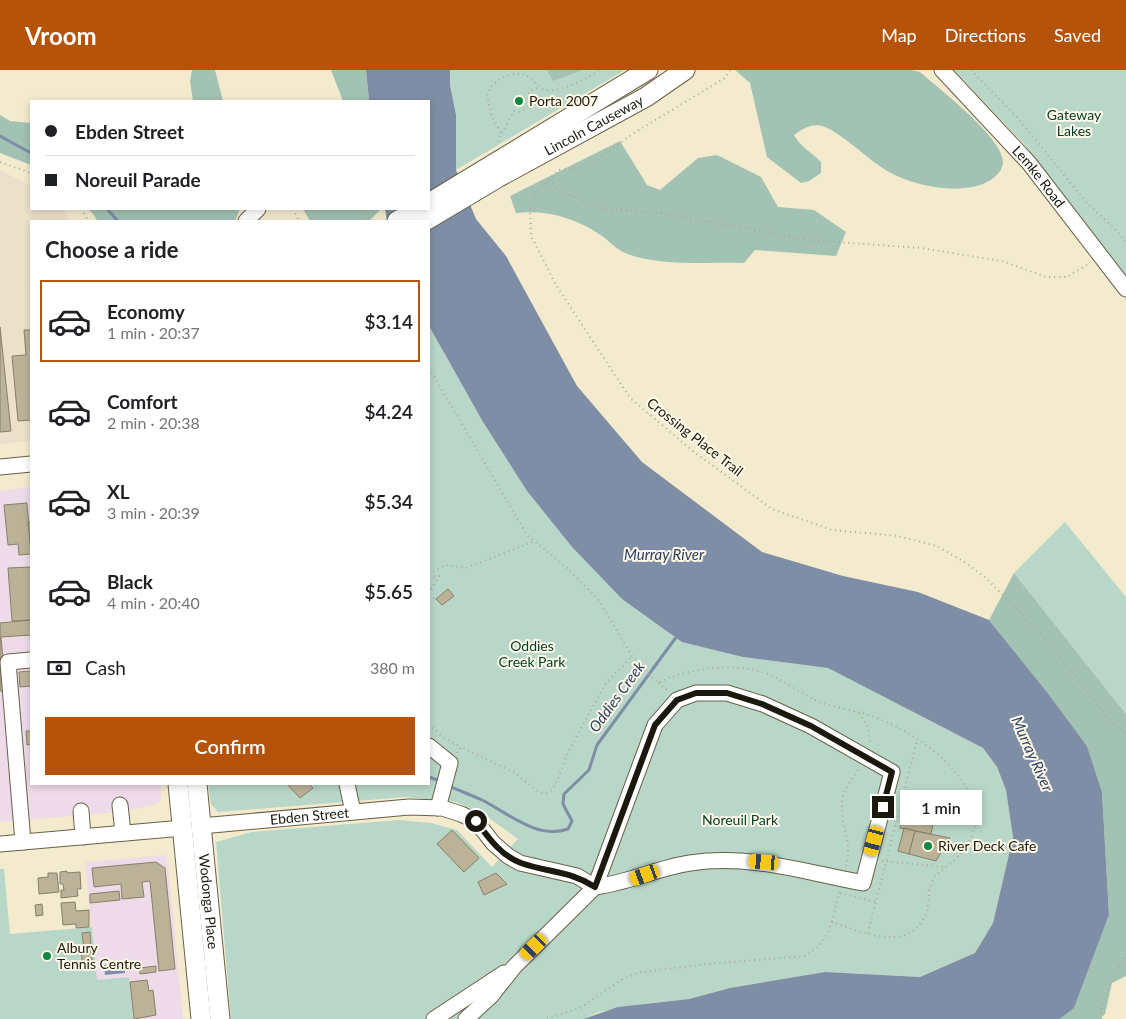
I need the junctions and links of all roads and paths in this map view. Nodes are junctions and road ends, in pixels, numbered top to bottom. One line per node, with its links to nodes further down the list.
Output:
1 (599, 70): 7 (path)
2 (648, 70): 11 (main road, Lincoln Causeway)
3 (685, 70): 11 (main road, Lincoln Causeway)
4 (730, 70): 13 (path, Crossing Place Trail)
5 (942, 70): 21 (street, Lemke Road)
6 (971, 70): 20 (path)
7 (540, 87): 8 (path); 8 (path)
8 (501, 133): 9 (path)
9 (497, 146)
10 (0, 162): 12 (path)
11 (496, 172): 14 (main road); 19 (main road)
12 (30, 173)
13 (548, 181): 21 (path); 36 (path, Crossing Place Trail)
14 (430, 203)
15 (257, 210): 17 (street)
16 (416, 210): 18 (main road)
17 (247, 220)
18 (399, 220)
19 (426, 220)
20 (1126, 242)
21 (1100, 256): 22 (street, Lemke Road)
22 (1126, 290)
23 (430, 370): 26 (path)
24 (30, 464): 25 (street)
25 (0, 467)
26 (535, 541): 27 (path); 32 (path)
27 (430, 573)
28 (430, 579): 29 (path)
29 (430, 592)
30 (430, 595): 31 (path)
31 (436, 598)
32 (632, 656): 34 (path); 38 (path)
33 (30, 660): 52 (street)
34 (858, 712): 37 (path); 40 (path)
35 (430, 725): 38 (path)
36 (1126, 733)
37 (917, 740): 55 (path); 56 (path)
38 (461, 746): 41 (path)
39 (430, 747): 41 (street)
40 (866, 758): 54 (street); 57 (path); 58 (street)
41 (450, 764): 46 (street)
42 (178, 785): 49 (main road, Wodonga Place)
43 (197, 785): 49 (main road, Wodonga Place)
44 (347, 785): 48 (street)
45 (120, 805): 50 (street)
46 (438, 808): 48 (street, Ebden Street); 58 (street, Ebden Street)
47 (81, 811): 51 (street)
48 (353, 812): 49 (street, Ebden Street)
49 (192, 827): 50 (street, Ebden Street); 64 (main road, Wodonga Place); 65 (main road, Wodonga Place)
50 (123, 833): 51 (street, Ebden Street)
51 (83, 837): 52 (street, Ebden Street)
52 (23, 842): 53 (street, Ebden Street)
53 (0, 844)
54 (869, 859): 55 (path); 57 (street)
55 (886, 862): 56 (path); 59 (path)
56 (947, 867): 61 (path)
57 (841, 886): 58 (street); 59 (path); 60 (path)
58 (595, 887): 63 (street)
59 (876, 902): 61 (path)
60 (832, 922): 61 (path); 68 (path)
61 (868, 933)
62 (1126, 953): 69 (path)
63 (514, 967): 66 (street); 67 (street)
64 (201, 1019)
65 (220, 1019)
66 (434, 1019)
67 (466, 1019)
68 (547, 1019)
69 (1102, 1019)

